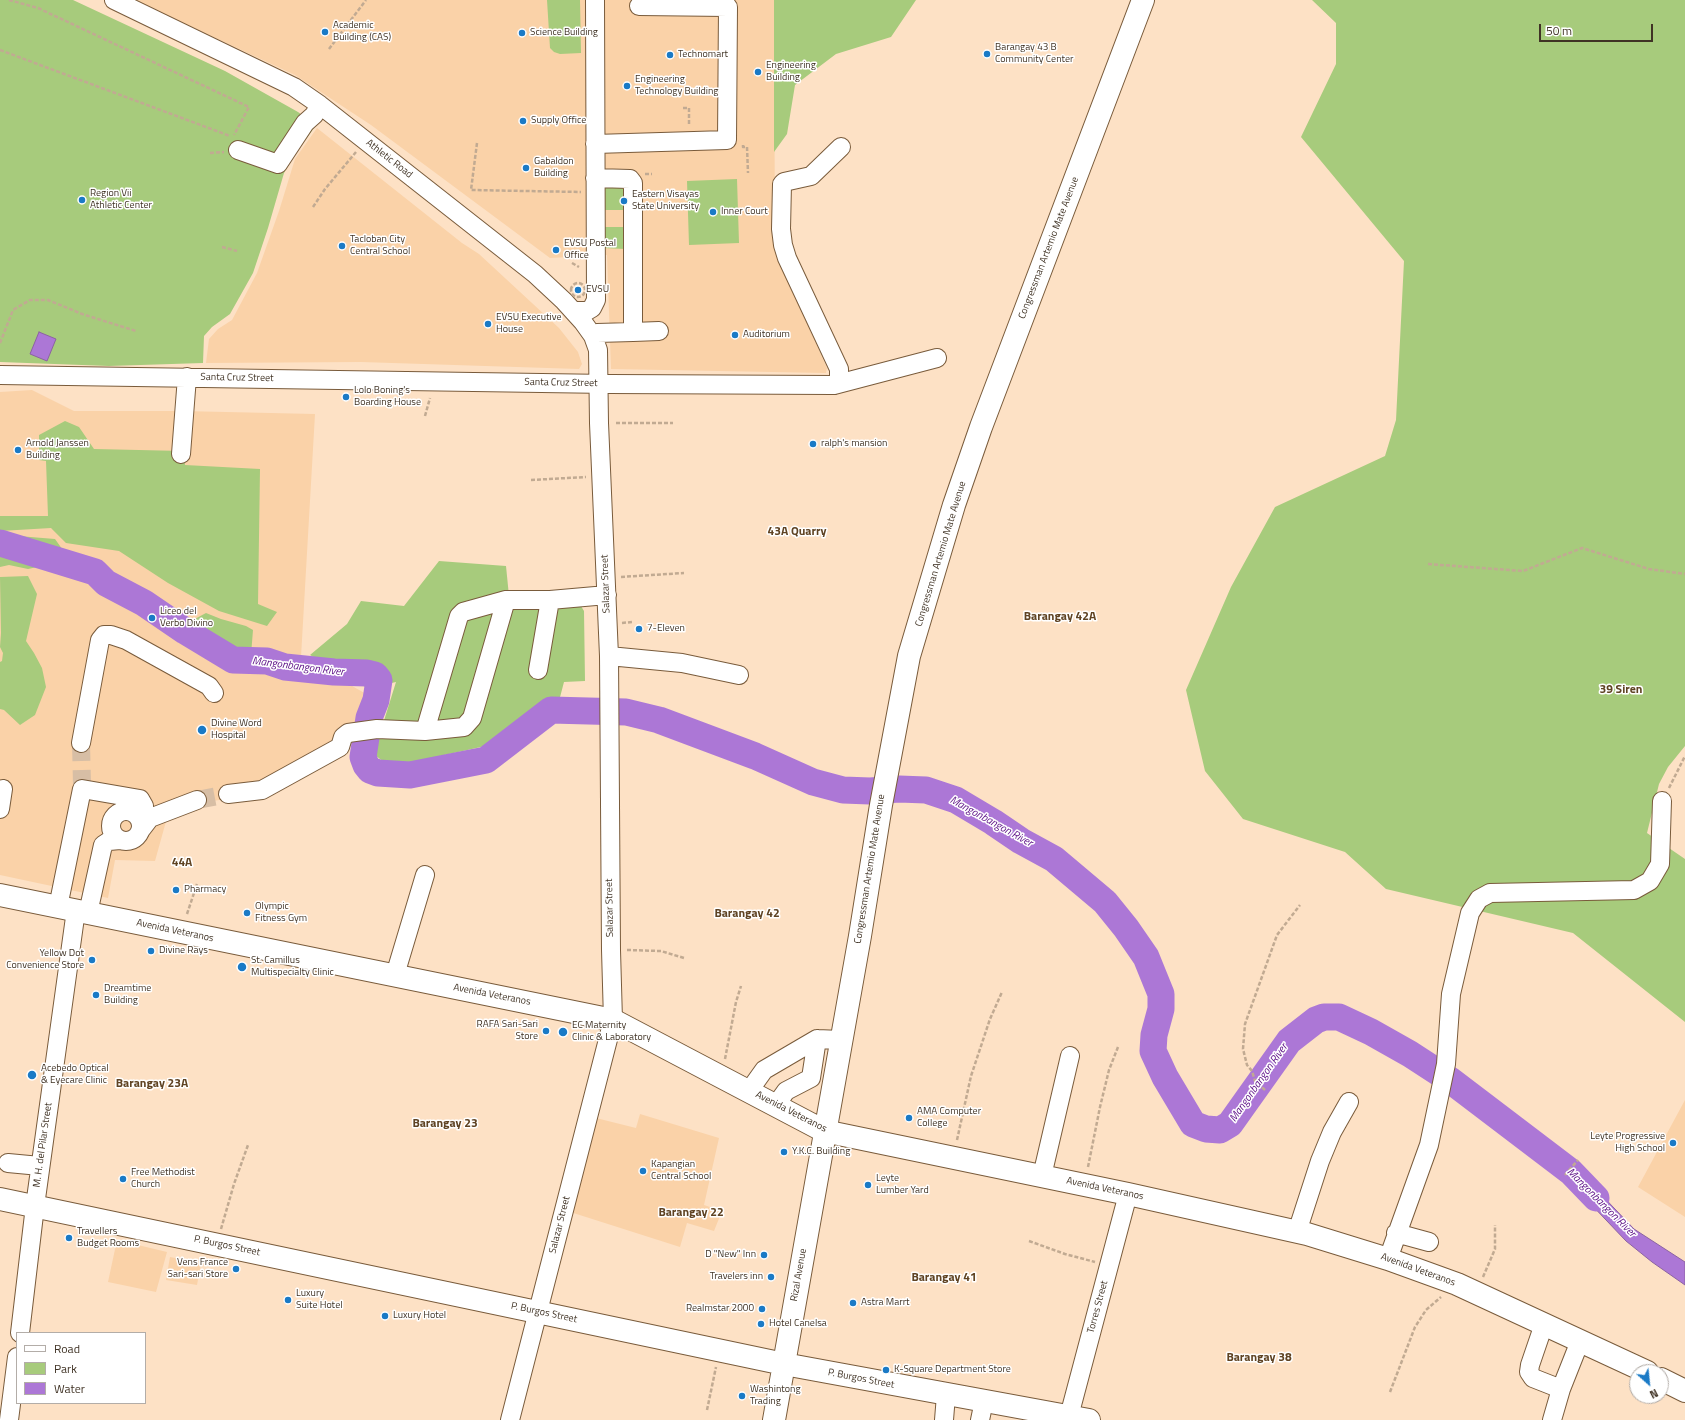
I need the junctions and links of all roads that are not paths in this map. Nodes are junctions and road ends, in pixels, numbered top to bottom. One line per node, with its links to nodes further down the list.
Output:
1 (114, 0): 6 (street, Athletic Road)
2 (595, 0): 7 (street)
3 (1142, 0): 44 (main road, Congressman Artemio Mate Avenue)
4 (728, 3): 5 (street); 7 (street)
5 (639, 6)
6 (320, 105): 9 (street); 12 (street, Athletic Road)
7 (595, 144): 10 (street)
8 (841, 147): 20 (street)
9 (238, 150)
10 (595, 185): 11 (street); 14 (street)
11 (596, 299): 12 (street); 15 (street)
12 (574, 311): 15 (street, Athletic Road)
13 (659, 331): 14 (street)
14 (633, 332): 15 (street)
15 (598, 342): 19 (street, Athletic Road)
16 (937, 358): 20 (street, Santa Cruz Street)
17 (0, 375): 18 (street, Santa Cruz Street)
18 (187, 377): 19 (street, Santa Cruz Street); 21 (street)
19 (598, 383): 20 (street, Santa Cruz Street); 22 (street, Salazar Street)
20 (834, 385)
21 (181, 454)
22 (607, 586): 24 (street); 25 (street, Salazar Street)
23 (506, 600): 24 (street); 29 (street); 29 (street)
24 (550, 600): 26 (street)
25 (609, 656): 27 (street); 42 (street, Salazar Street)
26 (538, 670)
27 (739, 675)
28 (214, 693): 30 (street)
29 (425, 731): 32 (street)
30 (81, 743)
31 (3, 789): 35 (street)
32 (228, 794)
33 (197, 800): 36 (street)
34 (1662, 801): 59 (street)
35 (0, 809)
36 (140, 826): 37 (street); 37 (street); 40 (street)
37 (120, 840): 40 (street)
38 (425, 875): 41 (street)
39 (0, 895): 40 (main road, Avenida Veteranos)
40 (74, 910): 41 (main road, Avenida Veteranos); 52 (street, M. H. del Pilar Street)
41 (394, 975): 42 (main road, Avenida Veteranos)
42 (613, 1020): 46 (main road, Avenida Veteranos); 62 (street, Salazar Street)
43 (817, 1039): 44 (street); 46 (street); 48 (street)
44 (841, 1040): 50 (main road, Congressman Artemio Mate Avenue)
45 (1070, 1056): 54 (street)
46 (749, 1091): 48 (main road, Avenida Veteranos)
47 (1348, 1102): 58 (street)
48 (776, 1105): 49 (main road, Avenida Veteranos)
49 (804, 1120): 50 (main road, Avenida Veteranos); 53 (main road)
50 (824, 1131): 53 (main road, Rizal Avenue); 54 (main road, Avenida Veteranos)
51 (8, 1163): 52 (street)
52 (40, 1166): 57 (street, M. H. del Pilar Street)
53 (818, 1166): 66 (main road, Rizal Avenue)
54 (1042, 1176): 55 (main road, Avenida Veteranos)
55 (1128, 1194): 58 (main road, Avenida Veteranos); 74 (street, Torres Street)
56 (0, 1199): 57 (main road, P. Burgos Street)
57 (35, 1206): 62 (main road, P. Burgos Street); 64 (street, M. H. del Pilar Street)
58 (1297, 1232): 61 (main road, Avenida Veteranos)
59 (1396, 1233): 60 (street); 61 (street)
60 (1429, 1242)
61 (1388, 1259): 63 (main road, Avenida Veteranos)
62 (538, 1312): 66 (main road, P. Burgos Street); 76 (street, Salazar Street)
63 (1544, 1324): 65 (main road, Avenida Veteranos); 70 (street)
64 (20, 1332)
65 (1580, 1341): 67 (main road, Avenida Veteranos); 70 (street)
66 (784, 1364): 72 (main road, P. Burgos Street); 77 (main road, Rizal Avenue)
67 (1630, 1364)
68 (16, 1365): 75 (street)
69 (1669, 1383): 71 (main road)
70 (1562, 1389): 79 (street)
71 (1685, 1391)
72 (946, 1395): 73 (main road, P. Burgos Street); 78 (street)
73 (982, 1411): 74 (main road, P. Burgos Street)
74 (1075, 1419)
75 (9, 1420)
76 (510, 1420)
77 (774, 1420)
78 (944, 1420)
79 (1552, 1420)

